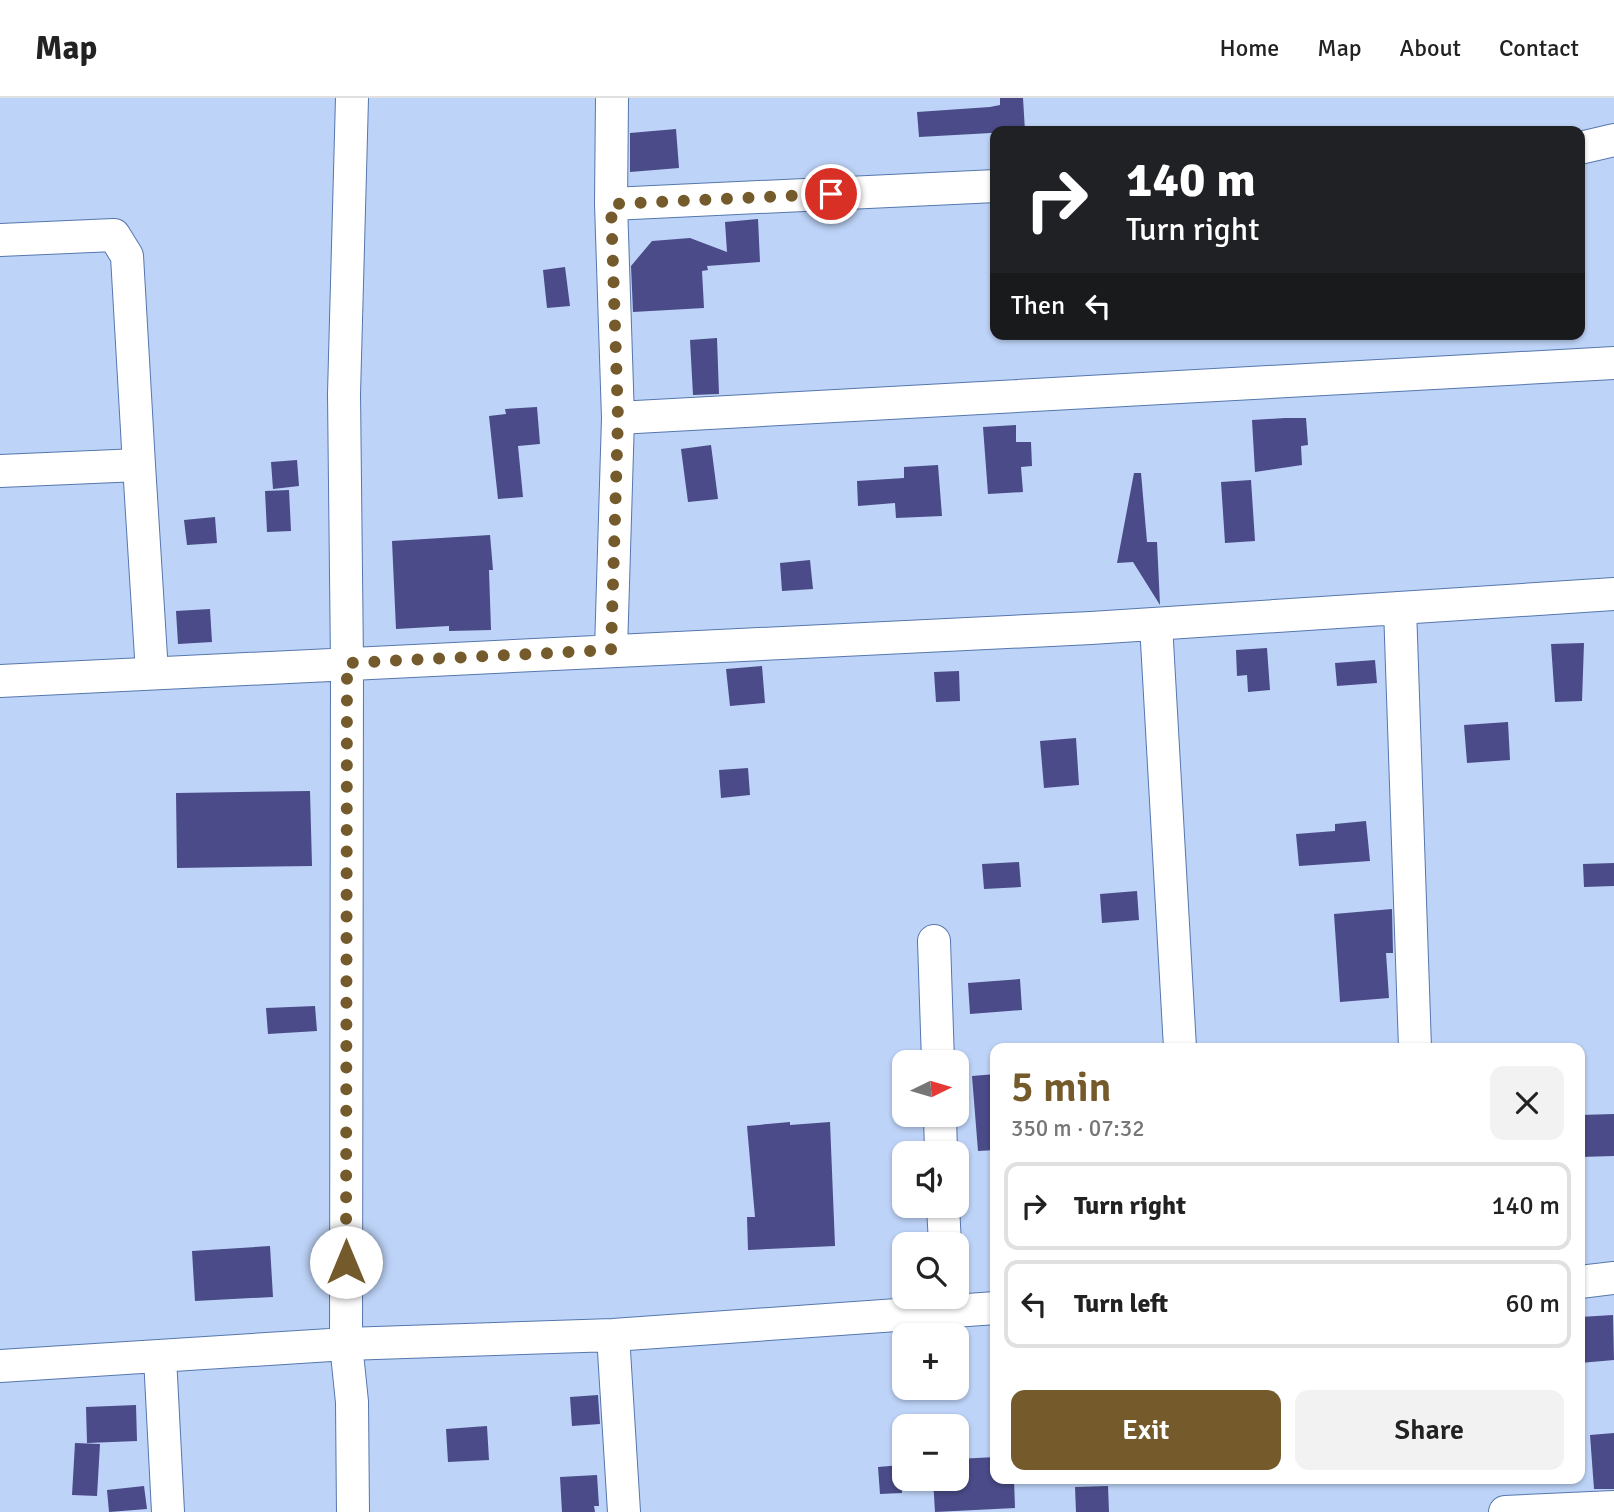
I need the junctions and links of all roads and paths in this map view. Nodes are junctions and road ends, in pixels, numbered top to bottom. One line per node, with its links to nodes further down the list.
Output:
1 (352, 98): 16 (street)
2 (612, 98): 6 (street)
3 (1614, 140): 4 (street)
4 (1585, 147)
5 (990, 186): 6 (street)
6 (611, 204): 9 (street)
7 (0, 240): 10 (street)
8 (1614, 363): 9 (street)
9 (618, 418): 15 (street)
10 (139, 465): 11 (street); 17 (street)
11 (0, 471)
12 (1614, 594): 13 (street)
13 (1399, 608): 14 (street); 21 (street)
14 (1156, 624): 15 (street); 20 (street)
15 (611, 650): 16 (street)
16 (347, 663): 17 (street); 29 (street)
17 (152, 673): 18 (street)
18 (0, 681)
19 (934, 941): 22 (street)
20 (1180, 1043)
21 (1415, 1043)
22 (938, 1050)
23 (1614, 1278): 24 (street)
24 (1585, 1281)
25 (969, 1305): 26 (street)
26 (990, 1307)
27 (892, 1308): 28 (street)
28 (613, 1335): 29 (street); 35 (street)
29 (346, 1344): 30 (street); 34 (street)
30 (160, 1357): 31 (street); 33 (street)
31 (0, 1366)
32 (1614, 1507): 36 (street)
33 (168, 1512)
34 (353, 1512)
35 (624, 1512)
36 (1505, 1512)

